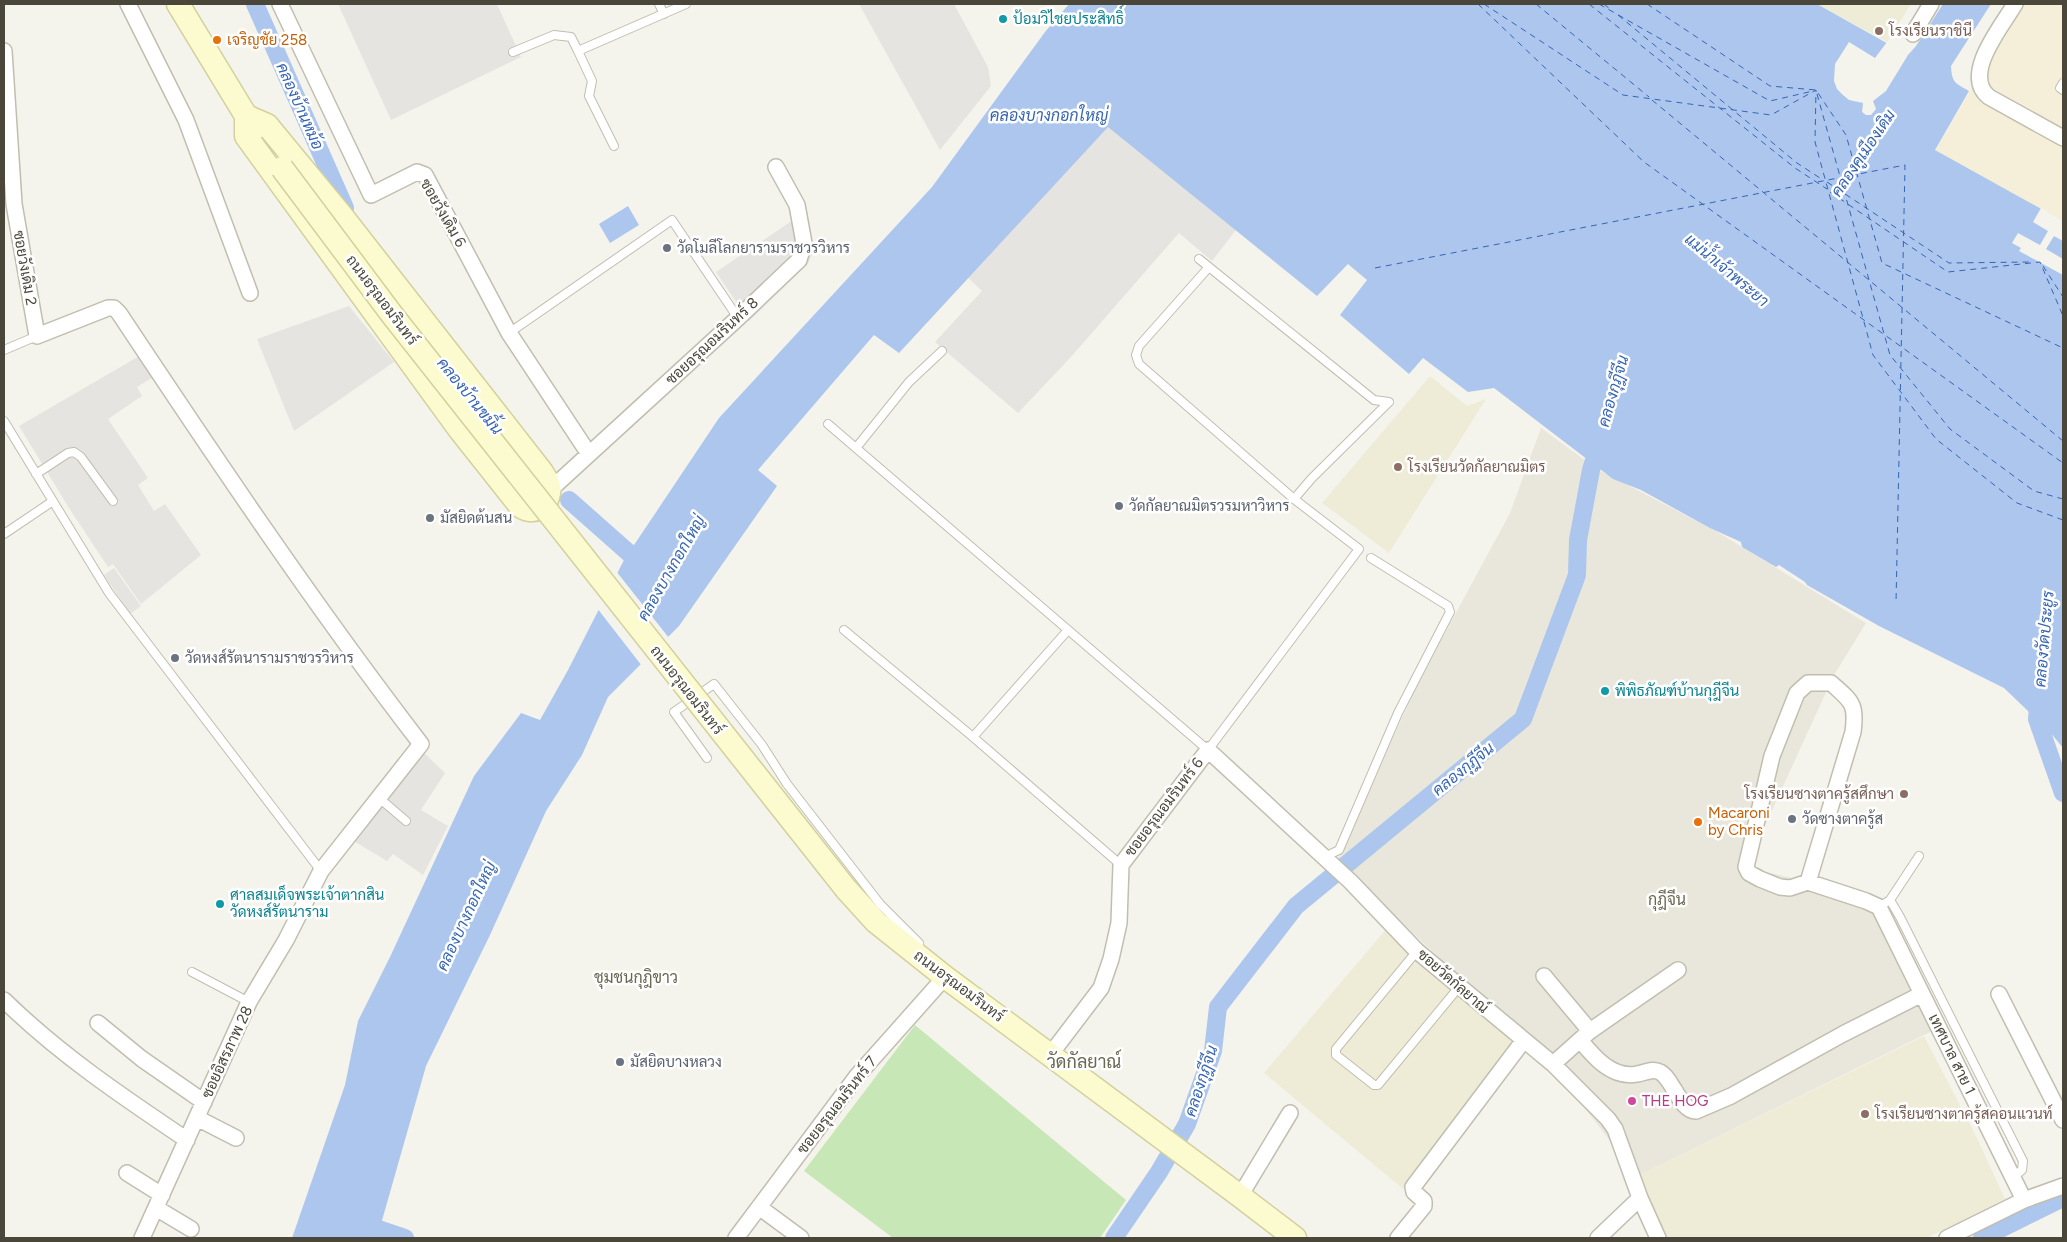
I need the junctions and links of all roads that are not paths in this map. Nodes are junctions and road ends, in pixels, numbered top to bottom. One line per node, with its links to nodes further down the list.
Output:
1 (128, 4): 21 (street)
2 (178, 4): 15 (main road, ถนนอรุณอมรินทร์)
3 (280, 4): 23 (street, ซอยวังเดิม 6)
4 (659, 4): 8 (lane)
5 (686, 4): 8 (lane)
6 (1931, 4): 9 (street)
7 (2015, 4): 16 (street)
8 (664, 14): 11 (lane)
9 (1913, 34)
10 (4, 50): 24 (street, ซอยวังเดิม 2)
11 (578, 51): 12 (lane); 17 (lane)
12 (513, 52)
13 (2063, 83): 14 (lane)
14 (2063, 90)
15 (246, 116): 32 (main road); 32 (main road); 55 (main road, ถนนอรุณอมรินทร์, bridge)
16 (2063, 138)
17 (614, 146)
18 (776, 167): 22 (street, ซอยอรุณอมรินทร์ 8)
19 (1199, 259): 20 (lane)
20 (1209, 267): 33 (lane); 33 (lane)
21 (250, 294)
22 (738, 318): 23 (lane); 30 (street, ซอยอรุณอมรินทร์ 8)
23 (509, 333): 30 (street, ซอยวังเดิม 6)
24 (37, 336): 25 (lane); 43 (street, ซอยอิสรภาพ 28)
25 (4, 350)
26 (942, 351): 29 (lane)
27 (4, 421): 31 (lane)
28 (828, 424): 29 (lane)
29 (856, 448): 39 (lane)
30 (589, 454): 32 (street, ซอยอรุณอมรินทร์ 8)
31 (36, 474): 34 (lane); 35 (lane)
32 (551, 490)
33 (1294, 499): 41 (lane)
34 (53, 501): 36 (lane); 48 (lane)
35 (113, 501)
36 (4, 534)
37 (1370, 558): 46 (lane)
38 (844, 630): 40 (lane)
39 (1068, 630): 40 (lane); 41 (lane)
40 (973, 737): 47 (lane)
41 (1208, 750): 46 (street, ซอยวัดกัลยาณ์); 47 (street, ซอยอรุณอมรินทร์ 6)
42 (708, 758): 57 (lane)
43 (378, 797): 44 (lane); 48 (street, ซอยอิสรภาพ 28)
44 (406, 821)
45 (1919, 856): 50 (lane)
46 (1326, 859): 51 (street, ซอยวัดกัลยาณ์)
47 (1120, 865): 65 (street, ซอยอรุณอมรินทร์ 6)
48 (321, 871): 61 (street, ซอยอิสรภาพ 28)
49 (1808, 882): 49 (street); 50 (street)
50 (1884, 904): 58 (street, เทศบาล สาย 1); 74 (lane)
51 (1417, 951): 56 (street, ซอยวัดกัลยาณ์); 56 (lane)
52 (1678, 970): 63 (street)
53 (192, 972): 61 (lane)
54 (1544, 976): 63 (street)
55 (945, 977): 57 (main road, ถนนอรุณอมรินทร์); 80 (street, ซอยอรุณอมรินทร์ 7)
56 (1459, 987): 64 (street, ซอยวัดกัลยาณ์)
57 (969, 994): 65 (main road, ถนนอรุณอมรินทร์)
58 (1922, 994): 63 (street); 74 (street, เทศบาล สาย 1)
59 (2000, 994): 70 (street)
60 (4, 1000): 72 (street)
61 (249, 1002): 67 (street, ซอยอิสรภาพ 28)
62 (98, 1023): 67 (street)
63 (1585, 1035): 66 (street)
64 (1524, 1040): 66 (street, ซอยวัดกัลยาณ์); 86 (street)
65 (1050, 1056): 76 (main road, ถนนอรุณอมรินทร์)
66 (1553, 1064): 77 (street, ซอยวัดกัลยาณ์)
67 (204, 1102): 69 (street, ซอยอิสรภาพ 28)
68 (1290, 1113): 76 (street)
69 (197, 1118): 71 (street); 72 (street, ซอยอิสรภาพ 28)
70 (2063, 1120)
71 (236, 1138)
72 (187, 1140): 79 (street, ซอยอิสรภาพ 28)
73 (127, 1173): 79 (street)
74 (2013, 1177): 78 (street, เทศบาล สาย 1)
75 (2063, 1186): 78 (street)
76 (1240, 1196): 85 (main road, ถนนอรุณอมรินทร์)
77 (1640, 1198): 87 (street); 88 (street, ซอยวัดกัลยาณ์)
78 (2024, 1200): 89 (street)
79 (159, 1202): 81 (street); 82 (street, ซอยอิสรภาพ 28)
80 (759, 1207): 83 (street, ซอยอรุณอมรินทร์ 7); 84 (street)
81 (191, 1228)
82 (142, 1238)
83 (736, 1238)
84 (801, 1238)
85 (1292, 1238)
86 (1398, 1238)
87 (1598, 1238)
88 (1658, 1238)
89 (1947, 1238)

